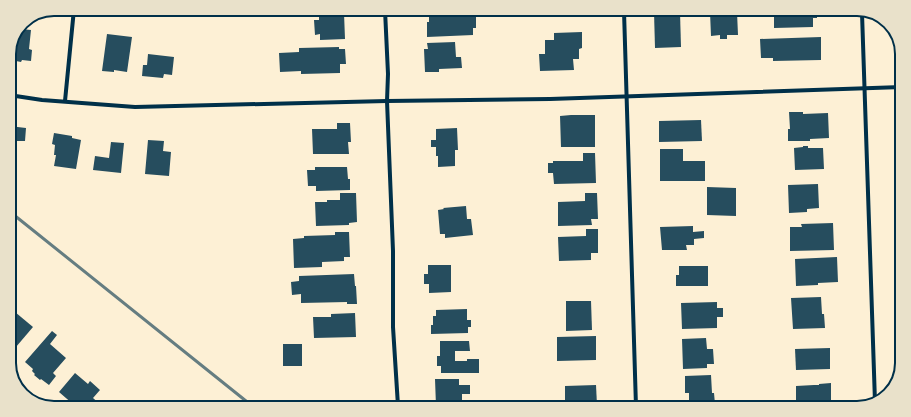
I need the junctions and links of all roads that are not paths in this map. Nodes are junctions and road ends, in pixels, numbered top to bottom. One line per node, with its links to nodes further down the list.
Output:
1 (73, 16): 9 (street)
2 (385, 16): 10 (street)
3 (624, 16): 8 (street)
4 (862, 17): 6 (street)
5 (895, 87): 6 (street)
6 (864, 88): 8 (street); 11 (street)
7 (16, 96): 9 (street)
8 (627, 97): 10 (street); 13 (street)
9 (65, 101): 10 (street)
10 (387, 101): 12 (street)
11 (875, 396)
12 (398, 401)
13 (636, 401)

